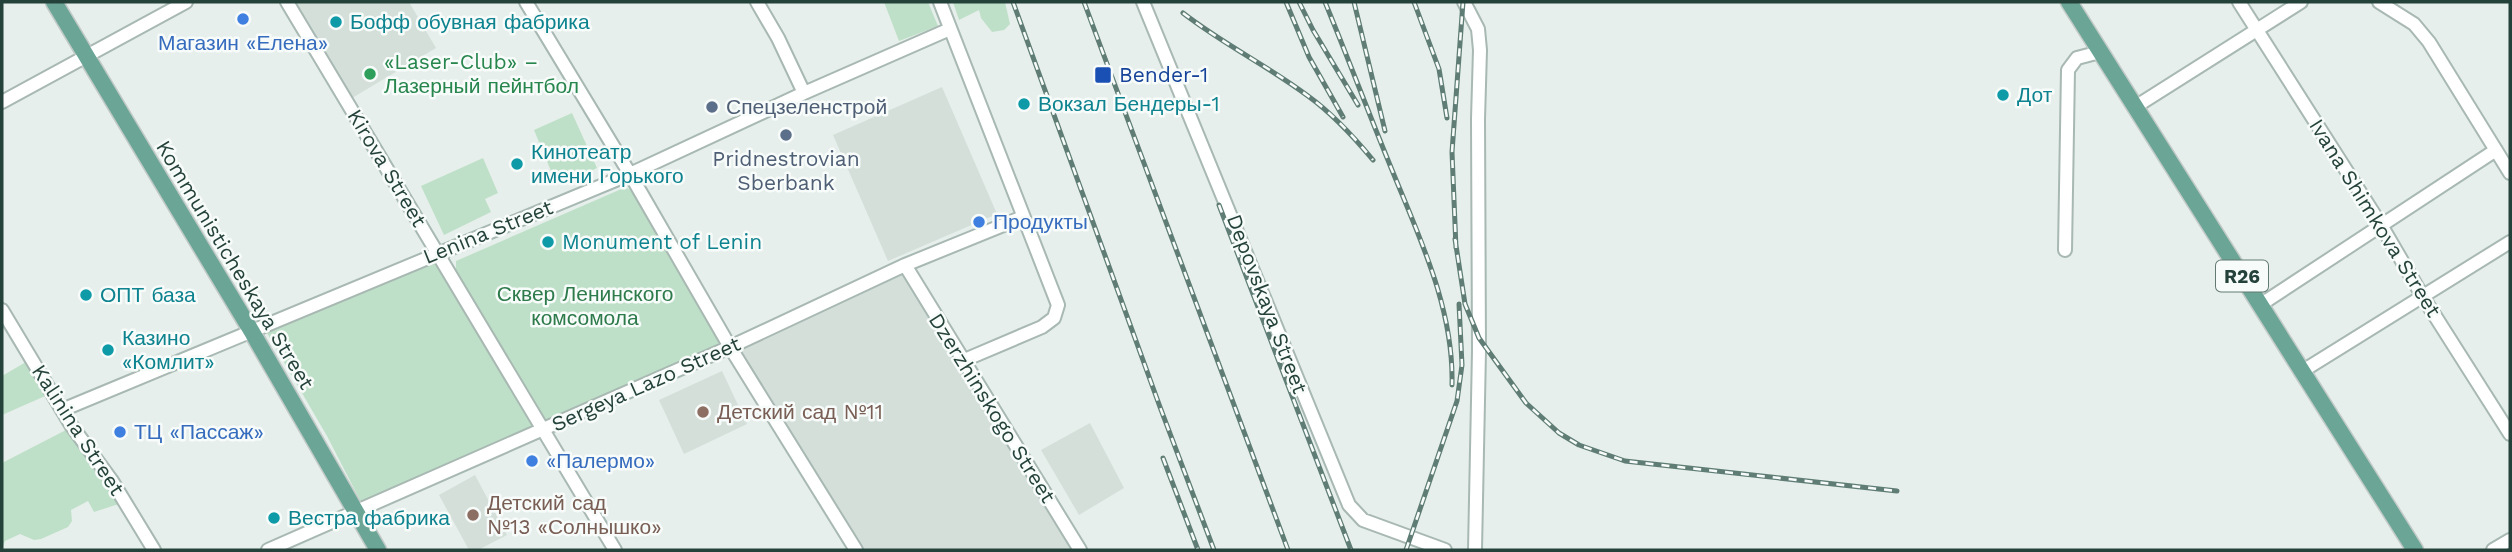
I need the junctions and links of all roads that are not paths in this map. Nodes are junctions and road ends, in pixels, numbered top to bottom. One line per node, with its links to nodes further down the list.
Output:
1 (54, 2): 16 (main road, Kommunisticheskaya Street)
2 (186, 2): 16 (street)
3 (287, 2): 27 (street, Kirova Street)
4 (526, 2): 22 (street)
5 (757, 2): 17 (street)
6 (940, 2): 13 (street)
7 (1143, 2): 47 (street, Depovskaya Street)
8 (1464, 2): 48 (street)
9 (2069, 2): 15 (main road, R26)
10 (2239, 2): 14 (street, Ivana Shimkova Street)
11 (2301, 2): 14 (street)
12 (2379, 2): 20 (street)
13 (950, 29): 17 (street, Lenina Street); 23 (street)
14 (2257, 29): 19 (street); 24 (street, Ivana Shimkova Street)
15 (2100, 51): 19 (main road, R26); 26 (street)
16 (87, 56): 18 (street); 32 (main road, Kommunisticheskaya Street)
17 (804, 93): 22 (street, Lenina Street)
18 (2, 102)
19 (2135, 107): 30 (main road, R26)
20 (2496, 150): 21 (street); 24 (street)
21 (2510, 173)
22 (630, 174): 27 (street, Lenina Street); 33 (street)
23 (1023, 217): 28 (street, Sergeya Lazo Street); 34 (street)
24 (2381, 225): 29 (street, Ivana Shimkova Street); 30 (street)
25 (2510, 243): 29 (street)
26 (2065, 250)
27 (438, 252): 32 (street, Lenina Street); 37 (street, Kirova Street)
28 (905, 265): 33 (street, Sergeya Lazo Street); 34 (street, Dzerzhinskogo Street)
29 (2423, 297): 35 (street); 38 (street, Ivana Shimkova Street)
30 (2260, 305): 35 (main road, R26)
31 (2, 310): 36 (street, Kalinina Street)
32 (252, 332): 36 (street, Lenina Street); 39 (main road, Kommunisticheskaya Street)
33 (730, 347): 37 (street, Sergeya Lazo Street); 45 (street)
34 (962, 361): 46 (street, Dzerzhinskogo Street)
35 (2301, 372): 49 (main road, R26)
36 (62, 410): 41 (street, Kalinina Street)
37 (544, 429): 39 (street, Sergeya Lazo Street); 44 (street, Kirova Street)
38 (2510, 434)
39 (355, 512): 42 (street, Sergeya Lazo Street); 43 (main road, Kommunisticheskaya Street)
40 (2510, 540): 50 (street)
41 (154, 550)
42 (268, 550)
43 (378, 550)
44 (615, 550)
45 (856, 550)
46 (1080, 550)
47 (1445, 550)
48 (1475, 550)
49 (2414, 550)
50 (2493, 550)

